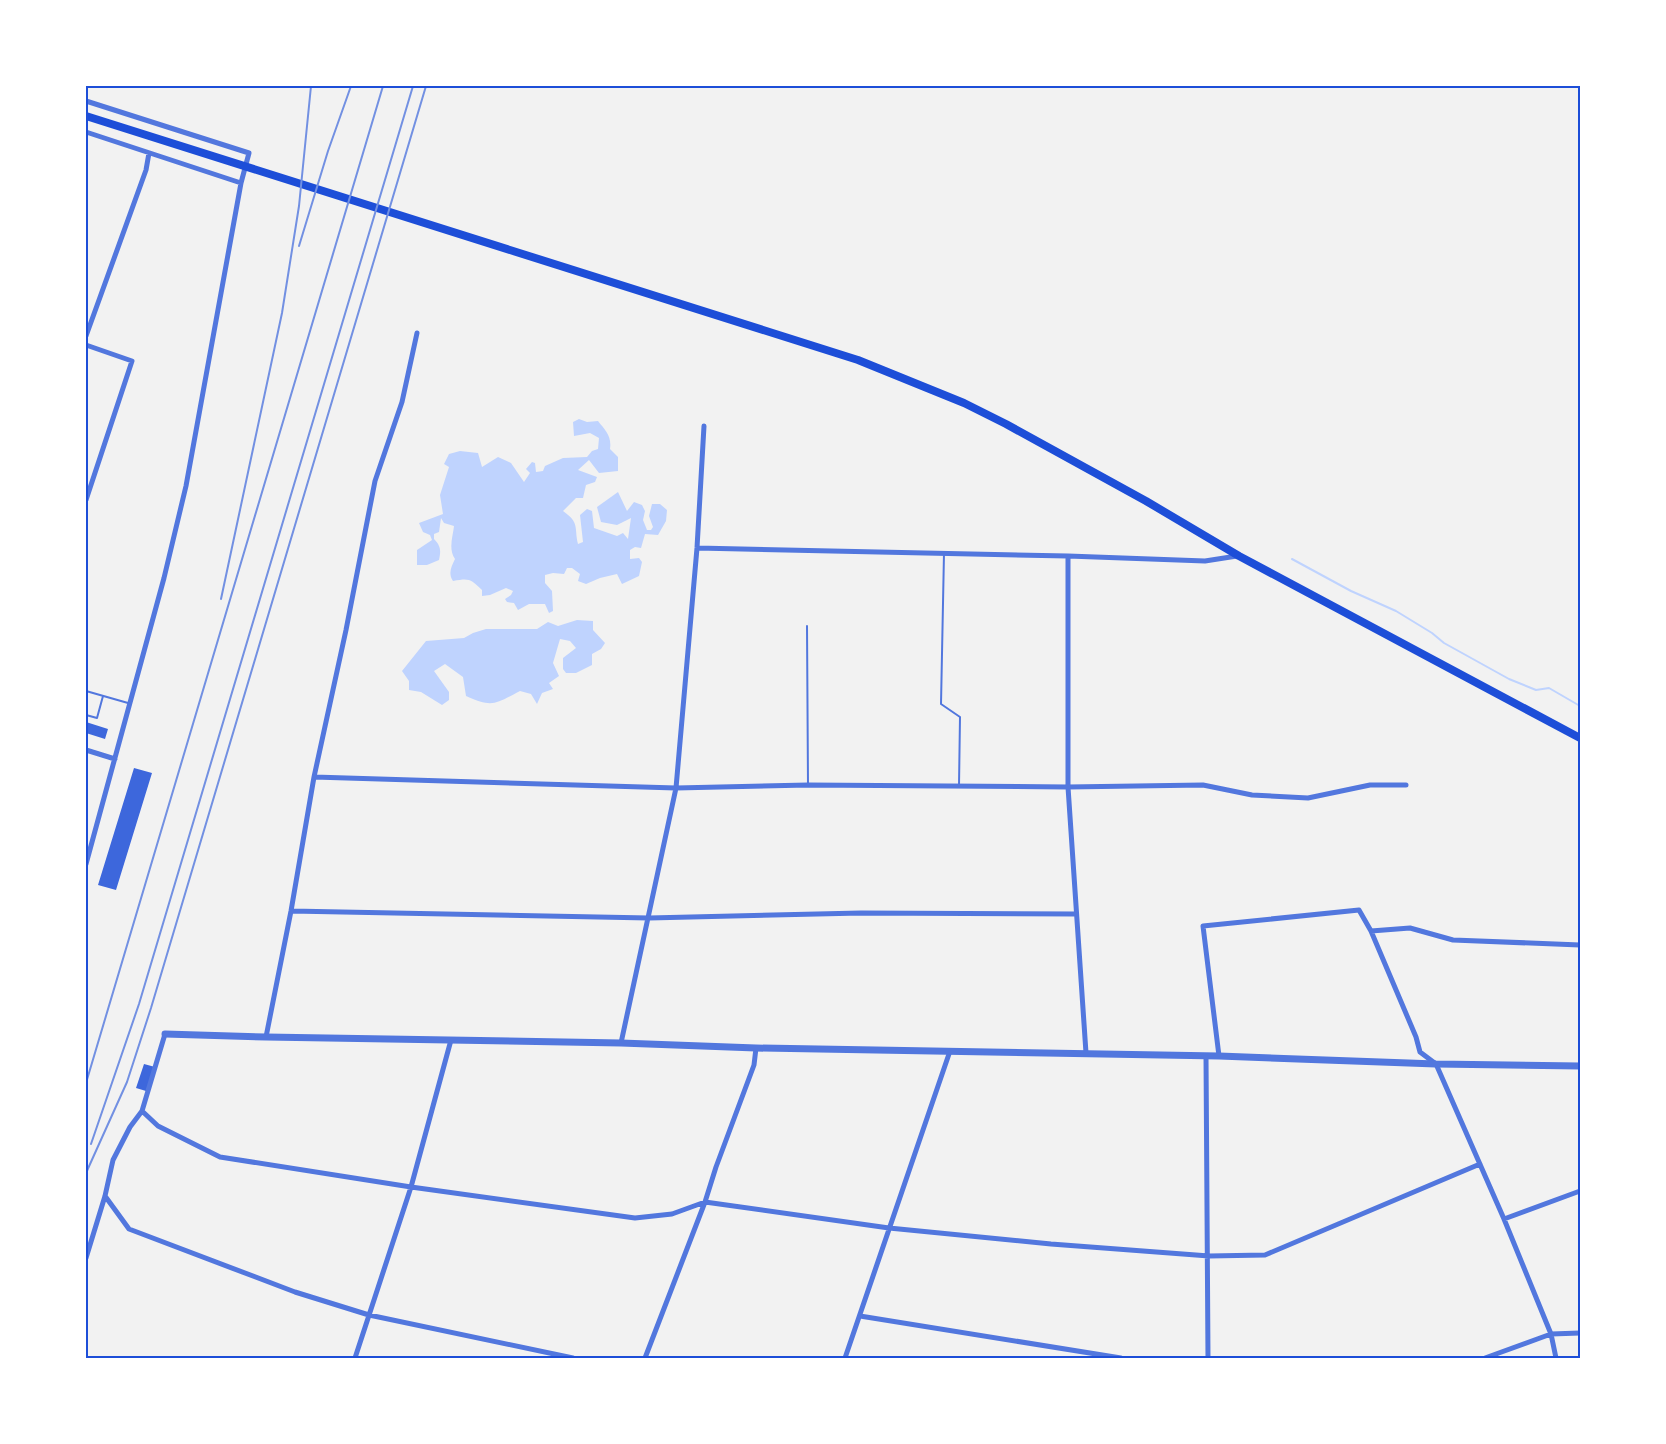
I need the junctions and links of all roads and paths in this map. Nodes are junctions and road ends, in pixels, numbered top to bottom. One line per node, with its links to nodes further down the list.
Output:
1 (86, 101): 5 (street)
2 (86, 116): 14 (main road)
3 (86, 132): 4 (street)
4 (149, 153): 5 (street); 7 (street)
5 (241, 183): 18 (street)
6 (417, 333): 23 (street)
7 (86, 336)
8 (86, 345): 10 (street)
9 (704, 426): 11 (street)
10 (86, 500)
11 (697, 548): 12 (street); 28 (street)
12 (944, 553): 13 (street); 26 (lane)
13 (1068, 556): 14 (street); 27 (street)
14 (1239, 556): 20 (main road)
15 (807, 626): 24 (lane)
16 (86, 691): 17 (lane)
17 (103, 696): 18 (lane); 19 (lane)
18 (130, 704): 22 (street)
19 (86, 715)
20 (1581, 738)
21 (86, 750): 22 (street)
22 (116, 759): 29 (street)
23 (314, 777): 28 (street); 30 (street)
24 (808, 785): 26 (street); 28 (street)
25 (1406, 785): 27 (street)
26 (959, 786): 27 (street)
27 (1068, 787): 31 (street)
28 (676, 788): 32 (street)
29 (86, 864)
30 (291, 911): 32 (street); 36 (street)
31 (1076, 914): 32 (street); 41 (street)
32 (649, 918): 38 (street)
33 (1371, 931): 34 (street); 43 (street); 44 (street)
34 (1581, 945)
35 (165, 1034): 36 (street); 46 (street)
36 (266, 1037): 37 (street)
37 (451, 1040): 38 (street); 48 (street)
38 (621, 1043): 39 (street)
39 (756, 1048): 40 (street); 51 (street)
40 (950, 1051): 41 (street); 53 (street)
41 (1086, 1053): 42 (street)
42 (1206, 1056): 43 (street); 54 (street)
43 (1219, 1056): 44 (street)
44 (1436, 1064): 45 (street); 47 (street)
45 (1581, 1066)
46 (142, 1111): 48 (street); 50 (street)
47 (1480, 1164): 52 (street); 54 (street)
48 (411, 1187): 51 (street); 56 (street)
49 (1581, 1191): 52 (street)
50 (105, 1196): 55 (street); 56 (street)
51 (705, 1202): 53 (street); 62 (street)
52 (1504, 1219): 59 (street)
53 (889, 1228): 54 (street); 57 (street)
54 (1209, 1256): 65 (street)
55 (86, 1258)
56 (369, 1315): 60 (street); 61 (street)
57 (860, 1316): 63 (street); 64 (street)
58 (1581, 1333): 59 (street)
59 (1551, 1334): 66 (street); 67 (street)
60 (355, 1359)
61 (573, 1359)
62 (645, 1359)
63 (845, 1359)
64 (1121, 1359)
65 (1208, 1359)
66 (1485, 1359)
67 (1556, 1359)

